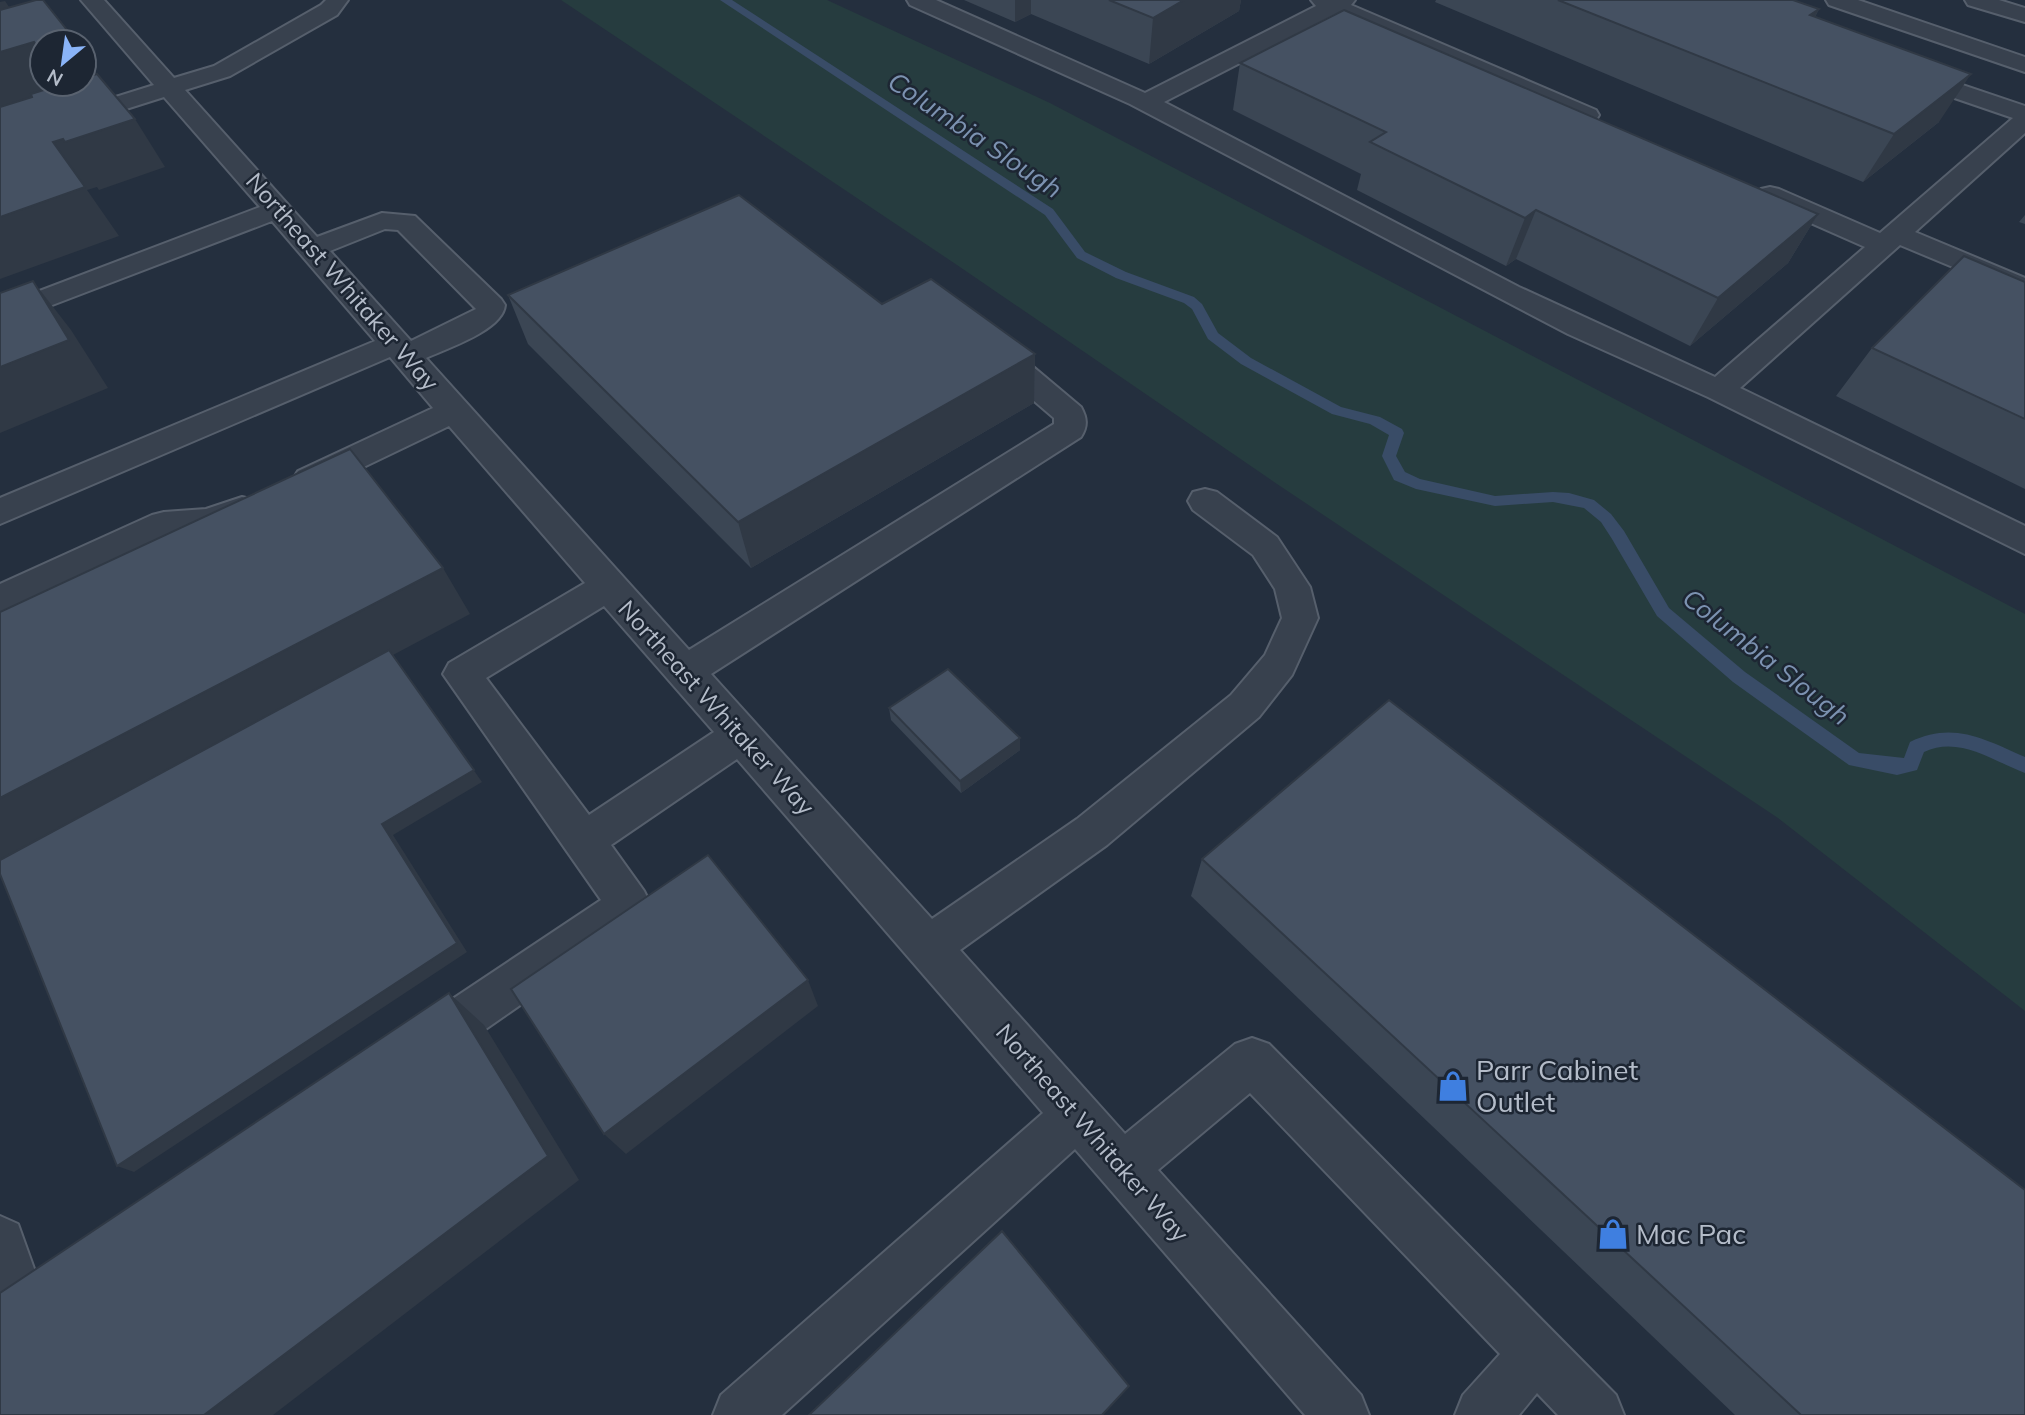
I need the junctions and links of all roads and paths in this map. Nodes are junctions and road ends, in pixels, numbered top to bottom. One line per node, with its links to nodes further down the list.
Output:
1 (92, 0): 10 (street, Northeast Whitaker Way)
2 (337, 0): 10 (street)
3 (918, 0): 11 (street)
4 (1837, 0): 9 (street)
5 (1976, 0): 7 (street)
6 (1334, 2): 11 (street); 14 (street)
7 (2025, 15)
8 (1884, 65): 12 (street)
9 (2025, 65)
10 (168, 87): 15 (street); 17 (street, Northeast Whitaker Way)
11 (1145, 103): 24 (street)
12 (2025, 114)
13 (2025, 120): 18 (street)
14 (1603, 122)
15 (0, 141)
16 (1743, 183): 18 (street)
17 (279, 209): 19 (street, Northeast Whitaker Way); 21 (street)
18 (1890, 239): 20 (street); 24 (street)
19 (312, 248): 23 (street, Northeast Whitaker Way); 23 (street)
20 (2025, 288)
21 (0, 316)
22 (978, 337): 31 (street)
23 (402, 349): 25 (street, Northeast Whitaker Way); 27 (street)
24 (1719, 390): 28 (street)
25 (455, 410): 29 (street, Northeast Whitaker Way); 30 (street)
26 (1205, 501): 34 (street)
27 (0, 512)
28 (2025, 541)
29 (608, 586): 31 (street, Northeast Whitaker Way); 33 (street)
30 (0, 600)
31 (685, 672): 32 (street, Northeast Whitaker Way)
32 (740, 735): 33 (street); 34 (street, Northeast Whitaker Way)
33 (584, 841): 35 (street)
34 (928, 947): 36 (street, Northeast Whitaker Way)
35 (390, 1068)
36 (1076, 1116): 37 (street, Northeast Whitaker Way); 41 (street)
37 (1123, 1167): 40 (street); 42 (street, Northeast Whitaker Way)
38 (0, 1242): 39 (street)
39 (28, 1314)
40 (1536, 1353): 43 (street); 44 (street)
41 (741, 1415)
42 (1341, 1415)
43 (1483, 1415)
44 (1596, 1415)

